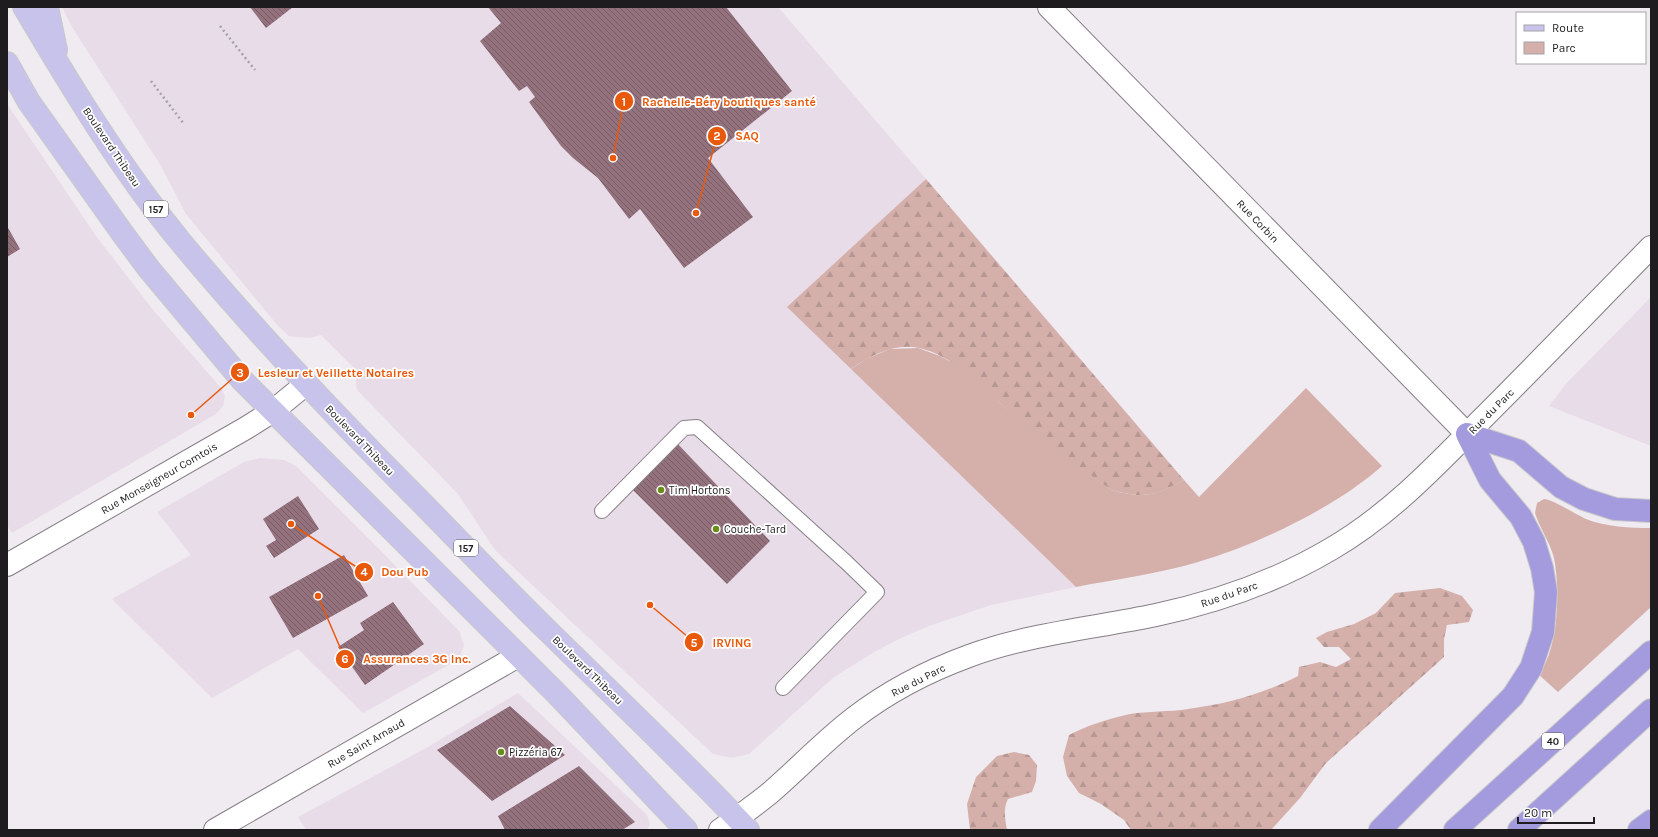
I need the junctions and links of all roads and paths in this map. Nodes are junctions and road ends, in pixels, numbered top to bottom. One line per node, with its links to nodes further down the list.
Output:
1 (24, 7): 6 (main road, Boulevard Thibeau / 157)
2 (47, 7): 6 (main road)
3 (1049, 7): 13 (street, Rue Corbin)
4 (220, 26): 7 (path)
5 (7, 63): 12 (main road)
6 (59, 67): 11 (main road, Boulevard Thibeau / 157)
7 (255, 70)
8 (151, 81): 9 (path)
9 (184, 124)
10 (1651, 247): 13 (street, Rue du Parc)
11 (306, 384): 12 (street, Rue Monseigneur Comtois); 22 (main road, Boulevard Thibeau / 157)
12 (272, 411): 16 (street, Rue Monseigneur Comtois); 18 (main road)
13 (1467, 434): 15 (highway); 22 (street, Rue du Parc); 25 (highway)
14 (602, 511): 19 (lane)
15 (1651, 511)
16 (7, 565)
17 (1651, 652): 26 (highway, 40)
18 (518, 656): 23 (street, Rue Saint Arnaud); 24 (main road)
19 (782, 688)
20 (1651, 710): 27 (highway)
21 (1651, 821): 28 (highway)
22 (735, 826)
23 (215, 830)
24 (686, 830)
25 (1380, 830)
26 (1455, 830)
27 (1519, 830)
28 (1639, 830)

